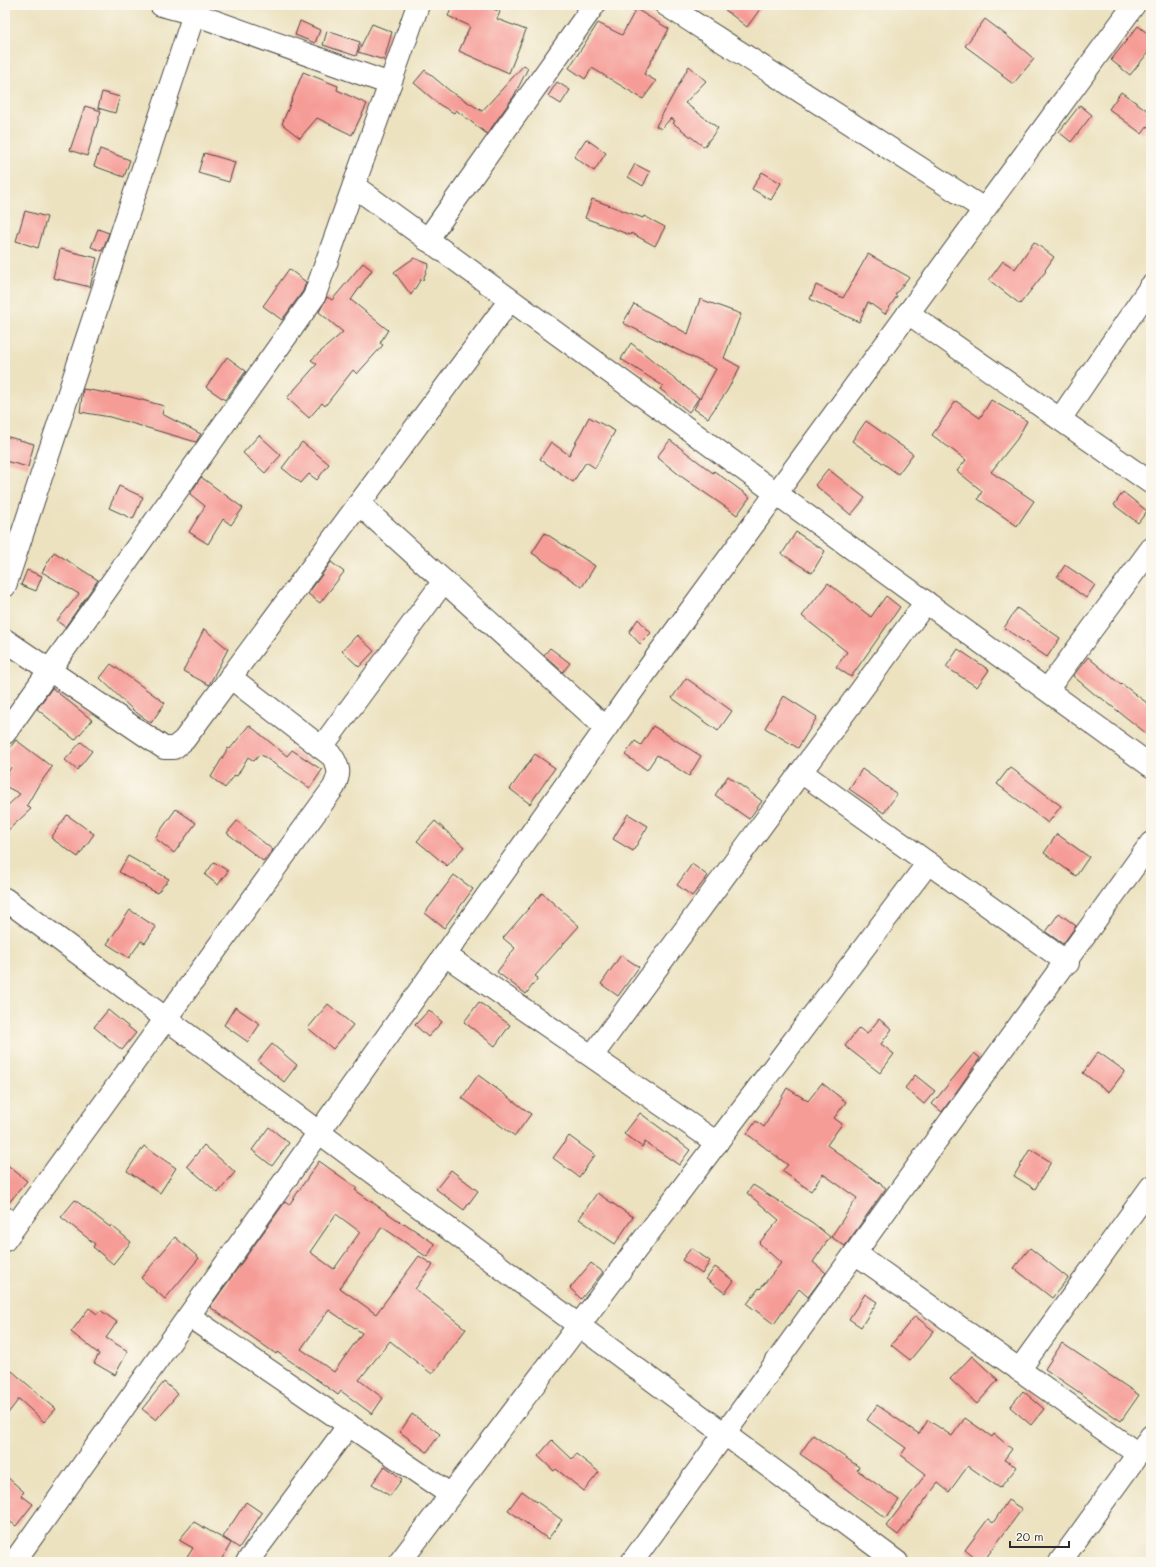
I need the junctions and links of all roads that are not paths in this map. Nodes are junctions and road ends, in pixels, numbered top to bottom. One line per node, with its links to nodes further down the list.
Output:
1 (161, 5): 6 (street)
2 (418, 5): 7 (street)
3 (594, 5): 10 (street)
4 (666, 5): 9 (street)
5 (1134, 5): 9 (street)
6 (195, 10): 7 (street); 20 (street)
7 (390, 84): 8 (street)
8 (354, 186): 10 (street); 23 (street)
9 (984, 209): 13 (street)
10 (427, 240): 12 (street)
11 (1151, 286): 14 (street)
12 (510, 300): 16 (street); 17 (street)
13 (908, 313): 14 (street); 16 (street)
14 (1060, 419): 15 (street)
15 (1151, 483)
16 (776, 493): 21 (street); 26 (street)
17 (359, 504): 19 (street); 24 (street)
18 (1151, 549): 25 (street)
19 (444, 581): 26 (street); 28 (street)
20 (5, 586)
21 (926, 602): 25 (street); 30 (street)
22 (5, 640): 23 (street)
23 (49, 670): 24 (street); 27 (street)
24 (230, 677): 28 (street)
25 (1047, 690): 29 (street)
26 (606, 728): 34 (street)
27 (5, 733)
28 (321, 748): 36 (street)
29 (1151, 766)
30 (801, 772): 32 (street); 37 (street)
31 (1151, 843): 35 (street)
32 (928, 863): 35 (street); 39 (street)
33 (5, 900): 36 (street)
34 (445, 954): 37 (street); 38 (street)
35 (1066, 963): 43 (street)
36 (166, 1019): 38 (street); 41 (street)
37 (592, 1056): 39 (street)
38 (319, 1133): 44 (street); 45 (street)
39 (717, 1143): 45 (street)
40 (1151, 1187): 46 (street)
41 (12, 1217): 42 (street)
42 (5, 1240)
43 (855, 1253): 46 (street); 48 (street)
44 (189, 1316): 47 (street); 52 (street)
45 (579, 1326): 48 (street); 51 (street)
46 (1019, 1370): 50 (street)
47 (349, 1425): 51 (street); 53 (street)
48 (724, 1434): 55 (street); 56 (street)
49 (1151, 1436): 50 (street)
50 (1138, 1454): 57 (street)
51 (451, 1495): 54 (street)
52 (14, 1562)
53 (247, 1562)
54 (400, 1562)
55 (632, 1562)
56 (897, 1562)
57 (1060, 1562)

